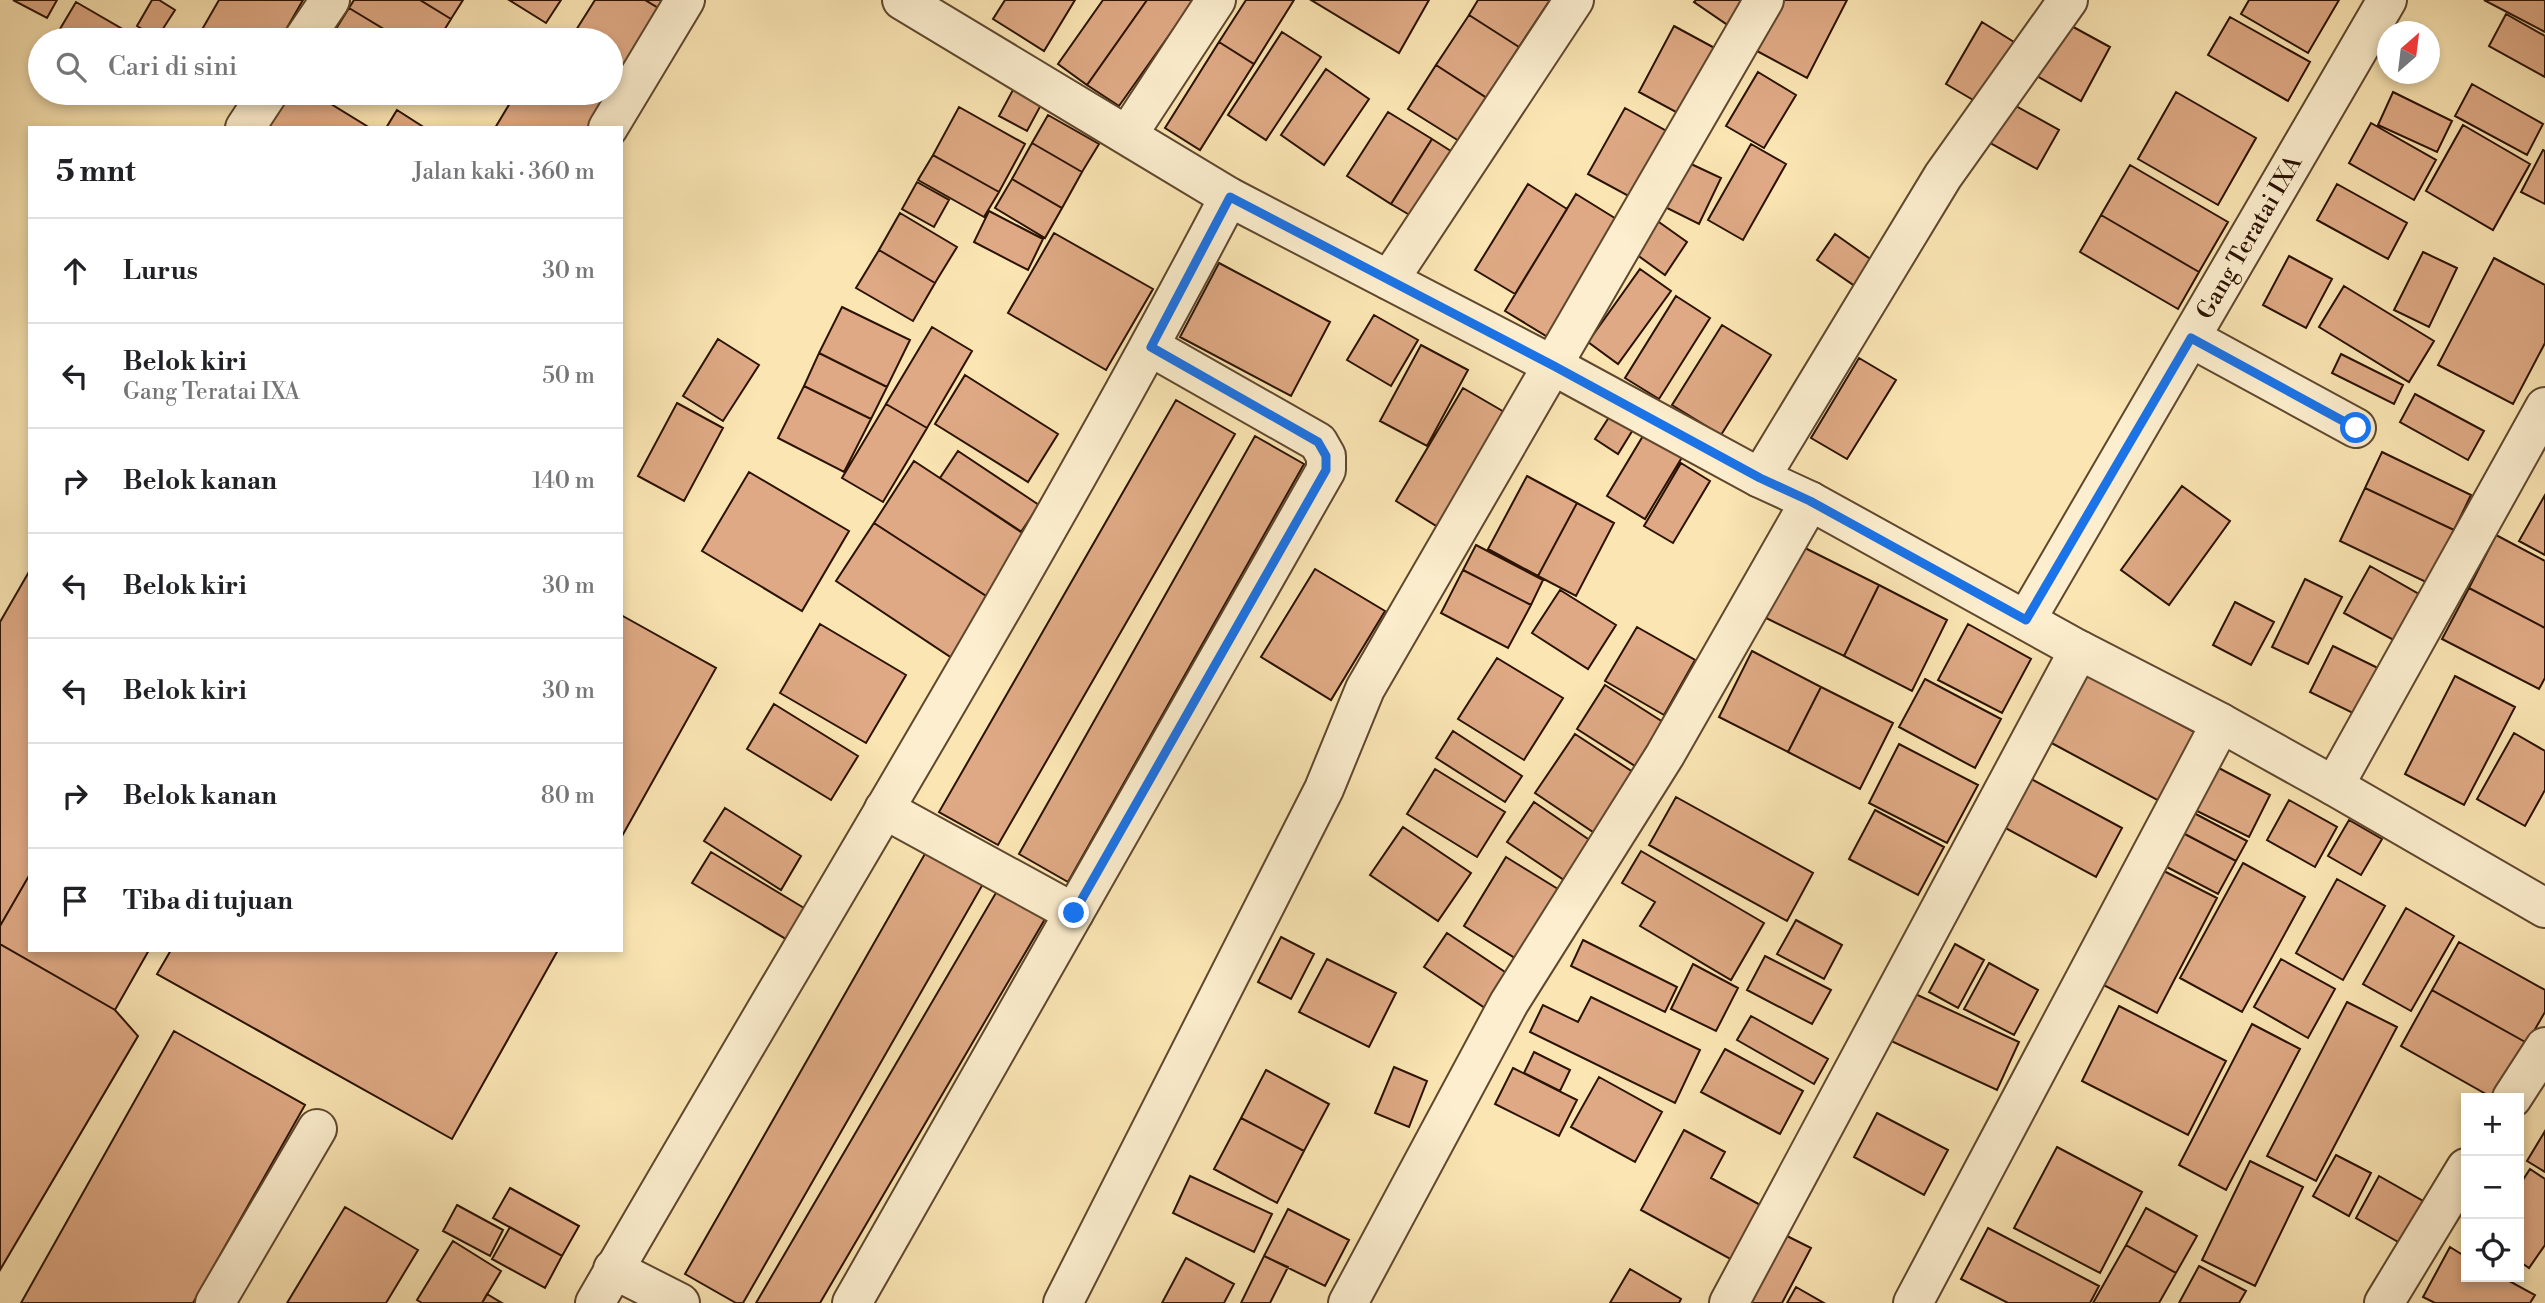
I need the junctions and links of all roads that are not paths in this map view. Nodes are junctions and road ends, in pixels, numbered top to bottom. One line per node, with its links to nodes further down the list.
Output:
1 (330, 0): 9 (street)
2 (685, 0): 10 (street)
3 (902, 0): 15 (street)
4 (1216, 0): 15 (street)
5 (1574, 0): 17 (street)
6 (1764, 0): 20 (street)
7 (2068, 0): 23 (street)
8 (2387, 0): 18 (street, Gang Teratai IXA)
9 (311, 28)
10 (623, 103)
11 (260, 105): 13 (street)
12 (622, 105): 14 (street)
13 (246, 126)
14 (609, 126)
15 (1128, 134): 16 (street)
16 (1230, 197): 17 (street); 19 (street)
17 (1389, 280): 20 (street)
18 (2191, 338): 22 (street); 25 (street, Gang Teratai IXA)
19 (1151, 347): 29 (street); 31 (street)
20 (1554, 366): 23 (street); 41 (street)
21 (2545, 407): 28 (street)
22 (2356, 428)
23 (1760, 478): 24 (street)
24 (1810, 501): 25 (street); 42 (street)
25 (2026, 620): 26 (street)
26 (2079, 650): 27 (street); 43 (street)
27 (2221, 723): 28 (street); 44 (street)
28 (2334, 786): 30 (street)
29 (884, 809): 31 (street); 36 (street)
30 (2545, 908)
31 (1074, 913): 40 (street)
32 (2545, 1047): 33 (street)
33 (2515, 1093)
34 (317, 1129): 37 (street)
35 (2461, 1176): 45 (street)
36 (613, 1269): 38 (street); 39 (street)
37 (215, 1303)
38 (594, 1303)
39 (680, 1303)
40 (852, 1303)
41 (1063, 1303)
42 (1348, 1303)
43 (1729, 1303)
44 (1913, 1303)
45 (2384, 1303)

